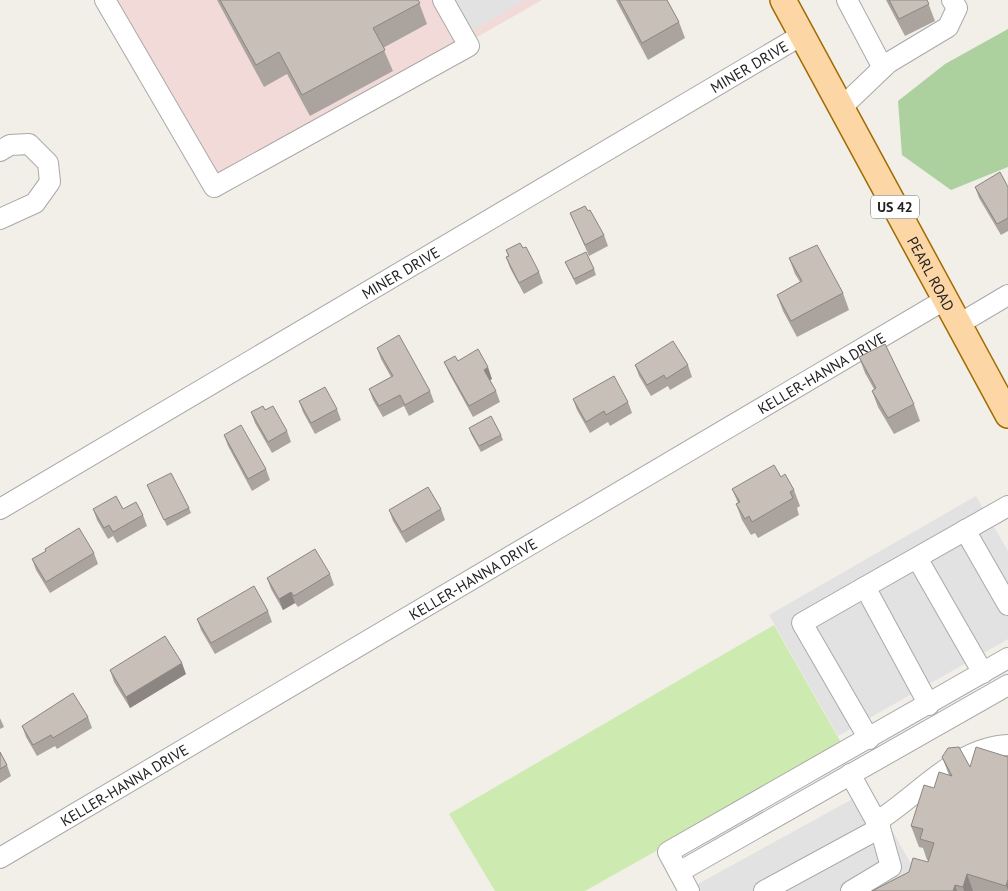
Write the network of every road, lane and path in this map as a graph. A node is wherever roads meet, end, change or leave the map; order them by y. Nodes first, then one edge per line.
1 (105, 0) edge
2 (443, 0) edge
3 (783, 0) edge
4 (847, 0) edge
5 (952, 0) edge
6 (802, 35) junction
7 (883, 68) junction
8 (841, 108) junction
9 (0, 151) edge
10 (0, 218) edge
11 (1008, 295) edge
12 (946, 299) junction
13 (959, 324) junction
14 (1008, 415) edge
15 (1008, 506) edge
16 (0, 509) edge
17 (965, 530) junction
18 (917, 558) junction
19 (865, 588) junction
20 (1008, 605) edge
21 (1008, 658) edge
22 (983, 673) junction
23 (1008, 685) edge
24 (954, 691) junction
25 (929, 706) junction
26 (964, 709) junction
27 (869, 739) junction
28 (1008, 745) edge
29 (850, 774) junction
30 (802, 776) junction
31 (812, 796) junction
32 (878, 825) junction
33 (0, 858) edge
34 (679, 872) junction
35 (689, 891) edge
36 (764, 891) edge
37 (851, 891) edge

1 - 2 street
3 - 6 main road, PEARL ROAD / US 42
4 - 7 street
5 - 7 street
6 - 8 main road, PEARL ROAD / US 42
6 - 16 street, MINER DRIVE
7 - 8 street
8 - 12 main road, PEARL ROAD / US 42
9 - 10 street
11 - 13 street
12 - 13 main road, PEARL ROAD / US 42
12 - 33 street, KELLER-HANNA DRIVE
13 - 14 main road, PEARL ROAD / US 42
15 - 17 street
17 - 18 street
17 - 20 street
18 - 19 street
18 - 22 street
19 - 25 street
19 - 27 street
21 - 22 street
22 - 24 street
23 - 26 street
24 - 25 street
24 - 26 street
25 - 27 street
26 - 29 street
27 - 30 street
28 - 32 street
29 - 31 street
29 - 32 street
30 - 31 street
30 - 34 street
31 - 34 street
32 - 36 street
32 - 37 street
34 - 35 street

